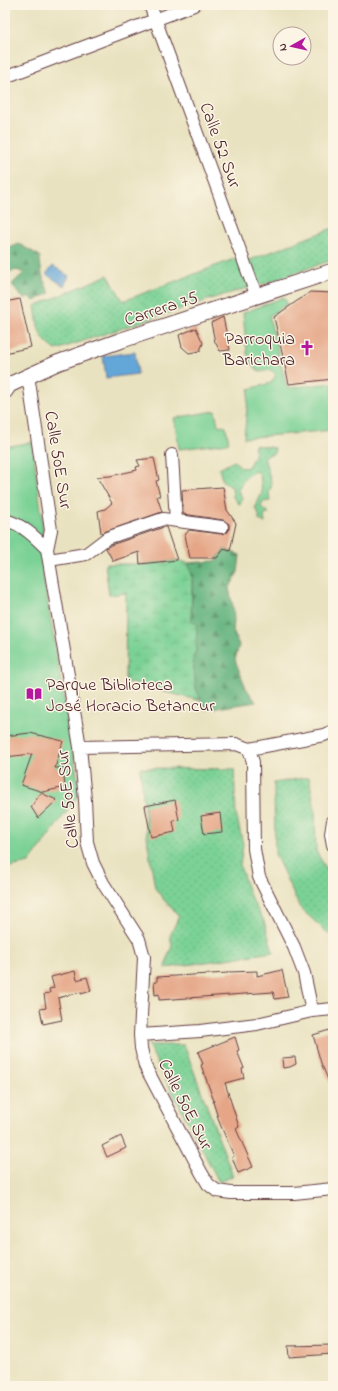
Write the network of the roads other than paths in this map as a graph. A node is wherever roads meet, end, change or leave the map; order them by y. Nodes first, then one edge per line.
1 (150, 5) edge
2 (194, 5) edge
3 (156, 20) junction
4 (5, 78) edge
5 (333, 271) edge
6 (257, 297) junction
7 (28, 375) junction
8 (5, 391) edge
9 (172, 455) dead end
10 (5, 520) edge
11 (176, 521) junction
12 (222, 527) dead end
13 (48, 554) junction
14 (333, 731) edge
15 (80, 748) junction
16 (248, 749) junction
17 (333, 821) edge
18 (333, 845) edge
19 (333, 1008) edge
20 (312, 1011) junction
21 (140, 1035) junction
22 (333, 1189) edge

1 - 3 street, Calle 52 Sur
2 - 3 street
3 - 4 street
3 - 6 street, Calle 52 Sur
5 - 6 street, Carrera 75
6 - 7 street, Carrera 75
7 - 8 street, Carrera 75
7 - 13 street, Calle 50E Sur
9 - 11 street
10 - 13 street
11 - 12 street
11 - 13 street
13 - 15 street, Calle 50E Sur
14 - 16 street
15 - 16 street
15 - 21 street, Calle 50E Sur
16 - 20 street
17 - 18 street
19 - 20 street
20 - 21 street
21 - 22 street, Calle 50E Sur

